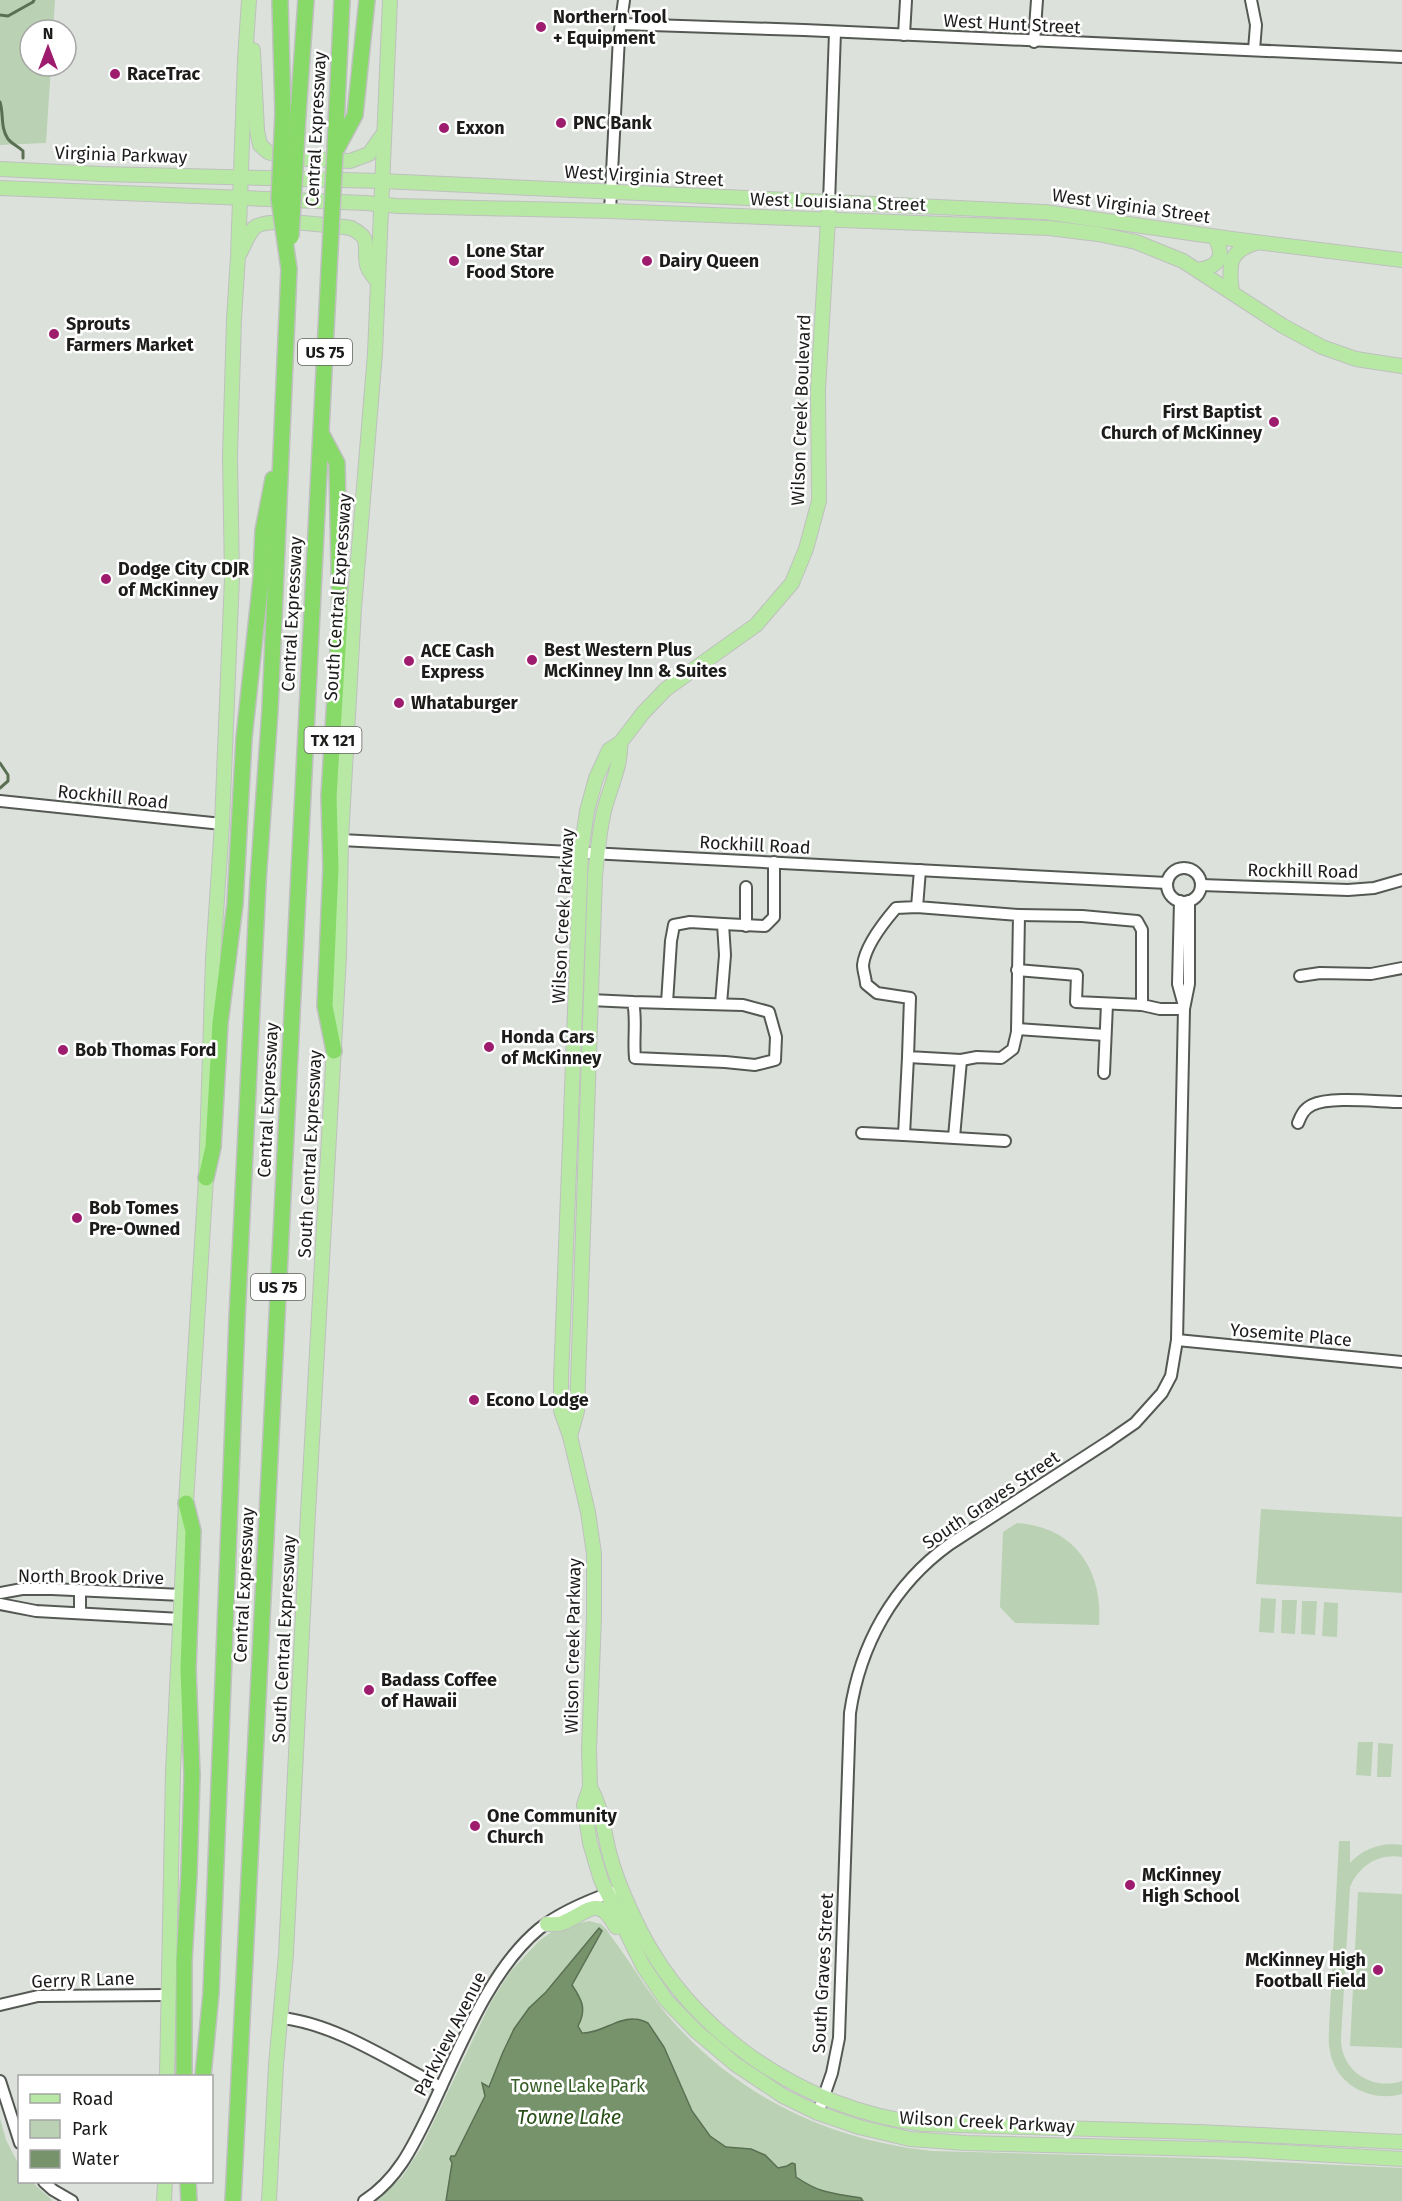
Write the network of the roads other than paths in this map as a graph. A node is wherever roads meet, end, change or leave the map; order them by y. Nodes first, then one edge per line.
1 (250, 0) edge
2 (280, 0) edge
3 (306, 0) edge
4 (342, 0) edge
5 (367, 0) edge
6 (390, 0) edge
7 (624, 0) edge
8 (906, 0) edge
9 (1036, 0) edge
10 (1251, 0) edge
11 (621, 24) junction
12 (835, 32) junction
13 (904, 35) junction
14 (1034, 42) junction
15 (1254, 50) junction
16 (1402, 57) edge
17 (291, 113) junction
18 (384, 133) junction
19 (335, 153) junction
20 (0, 169) edge
21 (242, 177) junction
22 (382, 181) junction
23 (0, 188) edge
24 (610, 192) junction
25 (241, 197) junction
26 (829, 203) junction
27 (380, 204) junction
28 (610, 211) junction
29 (1026, 211) junction
30 (828, 220) junction
31 (1025, 227) junction
32 (1215, 237) junction
33 (1258, 243) junction
34 (238, 256) junction
35 (1402, 260) edge
36 (1198, 270) junction
37 (378, 282) junction
38 (1232, 292) junction
39 (1402, 366) edge
40 (283, 426) junction
41 (321, 433) junction
42 (620, 743) junction
43 (2, 802) edge
44 (222, 824) junction
45 (341, 840) junction
46 (581, 852) junction
47 (597, 853) junction
48 (774, 862) junction
49 (920, 870) junction
50 (1402, 880) edge
51 (1167, 883) junction
52 (1201, 885) junction
53 (746, 887) dead end
54 (1185, 901) junction
55 (917, 907) junction
56 (1019, 915) junction
57 (723, 924) junction
58 (746, 926) junction
59 (1402, 968) edge
60 (1017, 970) junction
61 (1300, 976) dead end
62 (590, 1000) junction
63 (633, 1002) junction
64 (667, 1003) junction
65 (721, 1004) junction
66 (1107, 1004) junction
67 (1142, 1005) junction
68 (1184, 1008) junction
69 (1017, 1029) junction
70 (1105, 1035) junction
71 (334, 1051) junction
72 (908, 1057) junction
73 (961, 1060) junction
74 (1104, 1073) dead end
75 (1402, 1102) edge
76 (1298, 1124) dead end
77 (862, 1133) dead end
78 (904, 1135) junction
79 (954, 1137) junction
80 (1005, 1141) dead end
81 (206, 1178) junction
82 (1177, 1340) junction
83 (1402, 1362) edge
84 (570, 1436) junction
85 (186, 1503) junction
86 (80, 1590) junction
87 (0, 1593) edge
88 (182, 1595) junction
89 (0, 1604) edge
90 (80, 1613) junction
91 (181, 1619) junction
92 (615, 1891) junction
93 (547, 1924) junction
94 (168, 1995) junction
95 (666, 2000) junction
96 (0, 2005) edge
97 (282, 2018) junction
98 (167, 2075) edge
99 (184, 2075) edge
100 (203, 2075) edge
101 (0, 2080) edge
102 (441, 2087) junction
103 (824, 2098) junction
104 (818, 2113) junction
105 (999, 2127) junction
106 (18, 2137) edge
107 (910, 2139) junction
108 (1402, 2142) edge
109 (1402, 2159) edge
110 (46, 2183) edge
111 (165, 2183) edge
112 (188, 2183) edge
113 (195, 2183) edge
114 (72, 2201) edge
115 (164, 2201) edge
116 (189, 2201) edge
117 (194, 2201) edge
118 (233, 2201) edge
119 (269, 2201) edge
120 (364, 2201) edge

1 - 18 main road
1 - 21 main road
2 - 17 highway
3 - 17 highway, Central Expressway / US 75
4 - 19 highway, Central Expressway / US 75
5 - 19 highway
6 - 18 main road, South Central Expressway
7 - 11 street
8 - 13 street
9 - 14 street
10 - 15 street
11 - 12 street, West Hunt Street
11 - 24 street
12 - 13 street, West Hunt Street
12 - 26 street, Wilson Creek Boulevard
13 - 14 street, West Hunt Street
14 - 15 street, West Hunt Street
15 - 16 street, West Hunt Street
17 - 40 highway, Central Expressway / US 75, bridge
18 - 22 main road, South Central Expressway
19 - 41 highway, Central Expressway / US 75, bridge
20 - 21 main road, Virginia Parkway
21 - 22 main road, West Virginia Street
21 - 25 main road
22 - 24 main road, West Virginia Street
22 - 27 main road, South Central Expressway
23 - 25 main road, Virginia Parkway
24 - 26 main road, West Virginia Street
24 - 28 street
25 - 27 main road, West Louisiana Street
25 - 34 main road
26 - 29 main road, West Virginia Street
26 - 30 main road, Wilson Creek Boulevard
27 - 28 main road, West Louisiana Street
27 - 37 main road, South Central Expressway
28 - 30 main road, West Louisiana Street
29 - 31 main road
29 - 32 main road, West Virginia Street
30 - 31 main road, West Louisiana Street
30 - 42 main road, Wilson Creek Boulevard
31 - 36 main road, West Louisiana Street
32 - 33 main road, West Virginia Street
32 - 36 main road
33 - 35 main road, West Virginia Street
33 - 38 main road
34 - 37 main road
34 - 44 main road
36 - 38 main road, West Louisiana Street
37 - 45 main road, South Central Expressway
38 - 39 main road, West Louisiana Street
40 - 81 highway
40 - 100 highway, Central Expressway / US 75
41 - 71 highway, TX 121
41 - 118 highway, Central Expressway / US 75
42 - 46 main road, Wilson Creek Parkway
42 - 47 main road, Wilson Creek Parkway
43 - 44 street, Rockhill Road
44 - 81 main road
45 - 46 street, Rockhill Road
45 - 71 main road, South Central Expressway
46 - 47 street, Rockhill Road
46 - 84 main road, Wilson Creek Parkway
47 - 48 street, Rockhill Road
47 - 62 main road, Wilson Creek Parkway
48 - 49 street, Rockhill Road
48 - 58 street
49 - 51 street, Rockhill Road
49 - 55 street
50 - 52 street, Rockhill Road
51 - 52 street
51 - 54 street
52 - 54 street
53 - 58 street
54 - 68 street, South Graves Street
55 - 56 street
55 - 72 street
56 - 60 street
56 - 67 street
57 - 58 street
57 - 64 street
57 - 65 street
59 - 61 street
60 - 66 street
60 - 69 street
62 - 63 street
62 - 84 main road, Wilson Creek Parkway
63 - 64 street
63 - 65 street
64 - 65 street
66 - 67 street
66 - 70 street
67 - 68 street
68 - 82 street, South Graves Street
69 - 70 street
69 - 73 street
70 - 74 street
71 - 97 main road, South Central Expressway / TX 121
72 - 73 street
72 - 78 street
73 - 79 street
75 - 76 street
77 - 78 street
78 - 79 street
79 - 80 street
81 - 85 main road
82 - 83 street, Yosemite Place
82 - 103 street, South Graves Street
84 - 92 main road, Wilson Creek Parkway
85 - 88 main road
85 - 99 highway
86 - 87 street, North Brook Drive
86 - 88 street, North Brook Drive
86 - 90 street
88 - 91 main road
89 - 90 street, North Brook Drive
90 - 91 street, North Brook Drive
91 - 94 main road
92 - 93 street, Parkview Avenue
92 - 95 main road, Wilson Creek Parkway
92 - 103 main road, Wilson Creek Parkway
93 - 95 main road
93 - 102 street, Parkview Avenue
94 - 96 street, Gerry R Lane
94 - 98 main road
95 - 104 main road, Wilson Creek Parkway
97 - 102 street
97 - 119 main road, South Central Expressway / TX 121
101 - 106 street
102 - 120 street, Parkview Avenue
103 - 104 street, South Graves Street
103 - 105 main road, Wilson Creek Parkway
104 - 107 main road, Wilson Creek Parkway
105 - 107 main road
105 - 108 main road, Wilson Creek Parkway
107 - 109 main road, Wilson Creek Parkway
110 - 114 street
111 - 115 main road
112 - 116 highway
113 - 117 highway

